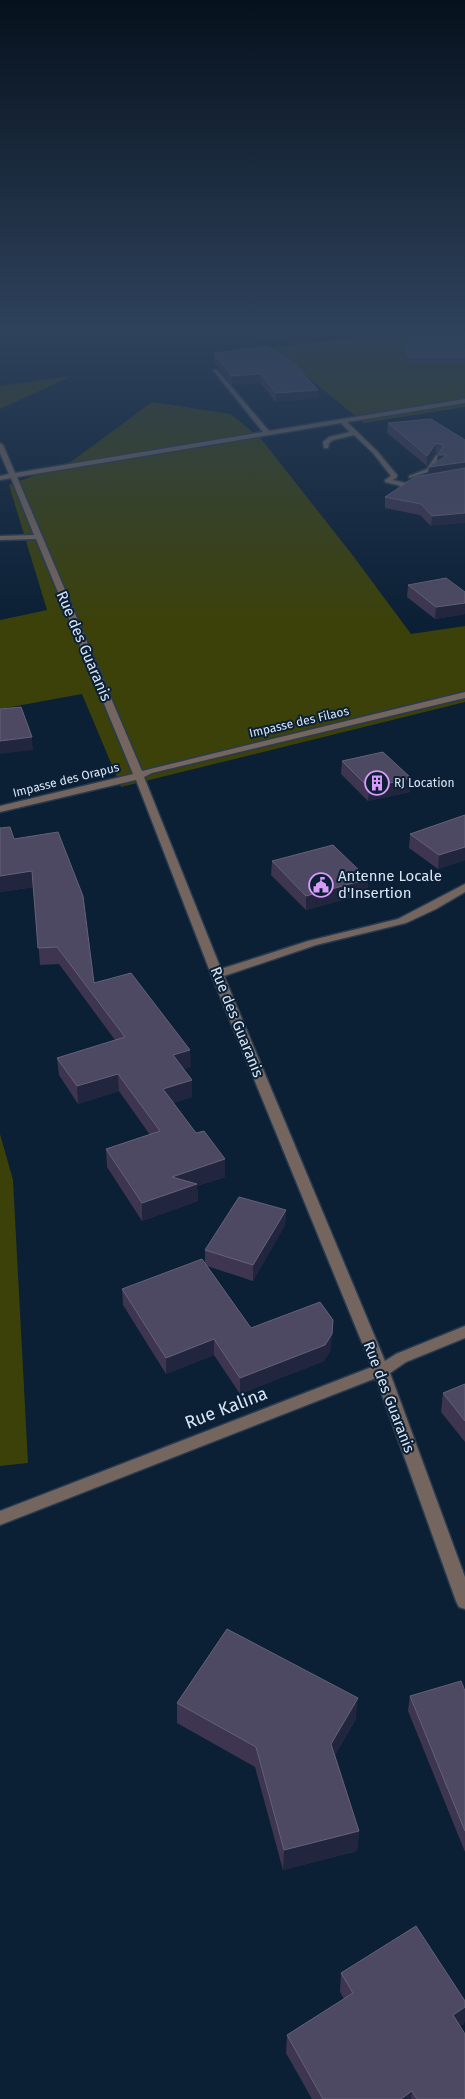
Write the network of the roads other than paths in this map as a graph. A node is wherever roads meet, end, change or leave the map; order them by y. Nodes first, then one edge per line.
1 (260, 425) edge
2 (319, 425) edge
3 (347, 425) edge
4 (356, 433) junction
5 (268, 434) junction
6 (0, 445) edge
7 (326, 447) dead end
8 (438, 456) edge
9 (14, 476) junction
10 (0, 478) edge
11 (414, 479) junction
12 (426, 480) edge
13 (38, 537) junction
14 (0, 538) edge
15 (465, 695) edge
16 (139, 776) junction
17 (0, 809) edge
18 (465, 886) edge
19 (217, 974) junction
20 (465, 1332) edge
21 (381, 1371) junction
22 (0, 1518) edge
23 (465, 1601) edge

1 - 5 street
2 - 5 street
3 - 4 street
4 - 7 street
4 - 11 street
5 - 9 street
6 - 9 street, Rue des Guaranis
8 - 11 street
9 - 10 street
9 - 13 street, Rue des Guaranis
11 - 12 street
13 - 14 street
13 - 16 street, Rue des Guaranis
15 - 16 street, Impasse des Filaos
16 - 17 street, Impasse des Orapus
16 - 19 street, Rue des Guaranis
18 - 19 street
19 - 21 street, Rue des Guaranis
20 - 21 street, Rue Kalina
21 - 22 street, Rue Kalina
21 - 23 street, Rue des Guaranis

